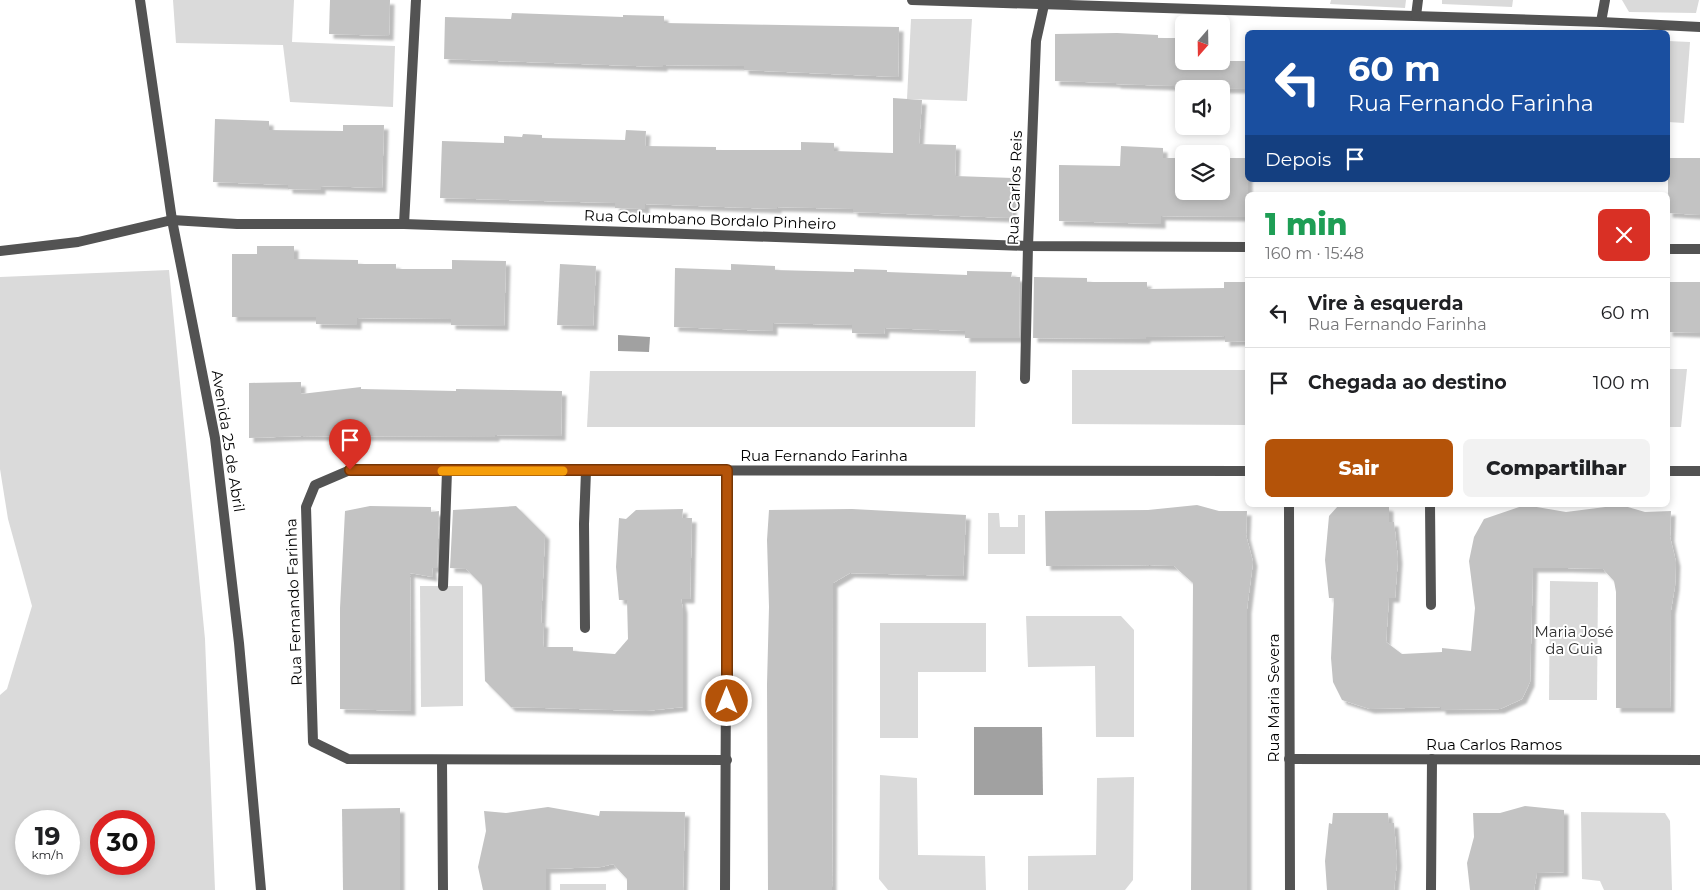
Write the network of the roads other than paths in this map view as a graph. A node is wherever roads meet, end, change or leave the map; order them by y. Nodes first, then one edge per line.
1 (140, 0) edge
2 (416, 0) edge
3 (912, 0) edge
4 (1418, 0) edge
5 (1605, 0) edge
6 (1045, 2) edge
7 (1236, 5) edge
8 (1416, 16) junction
9 (1601, 22) junction
10 (1700, 27) edge
11 (172, 220) junction
12 (404, 224) junction
13 (1028, 246) junction
14 (1245, 247) edge
15 (1670, 249) edge
16 (1700, 249) edge
17 (0, 251) edge
18 (1025, 379) dead end
19 (727, 470) junction
20 (448, 471) junction
21 (586, 471) junction
22 (1245, 471) edge
23 (1670, 471) edge
24 (1700, 471) edge
25 (1289, 507) edge
26 (1430, 507) edge
27 (443, 586) dead end
28 (1431, 605) dead end
29 (585, 628) dead end
30 (1289, 759) junction
31 (442, 760) junction
32 (727, 760) junction
33 (1432, 760) junction
34 (1700, 760) edge
35 (261, 890) edge
36 (443, 890) edge
37 (725, 890) edge
38 (1290, 890) edge
39 (1431, 890) edge

1 - 11 street, Avenida 25 de Abril
2 - 12 street
3 - 6 street
4 - 8 street
5 - 9 street
6 - 7 street
6 - 13 street, Rua Carlos Reis
7 - 8 street
8 - 9 street
9 - 10 street
11 - 12 street, Rua Columbano Bordalo Pinheiro
11 - 17 street, Rua Columbano Bordalo Pinheiro
11 - 35 street, Avenida 25 de Abril
12 - 13 street, Rua Columbano Bordalo Pinheiro
13 - 14 street, Rua Columbano Bordalo Pinheiro
13 - 18 street, Rua Carlos Reis
15 - 16 street
19 - 21 street, Rua Fernando Farinha
19 - 22 street, Rua Fernando Farinha
19 - 32 street
20 - 21 street, Rua Fernando Farinha
20 - 27 street
20 - 31 street, Rua Fernando Farinha
21 - 29 street
23 - 24 street
25 - 30 street, Rua Maria Severa
26 - 28 street
30 - 33 street, Rua Carlos Ramos
30 - 38 street, Rua Maria Severa
31 - 32 street, Rua Fernando Farinha
31 - 36 street
32 - 37 street
33 - 34 street, Rua Carlos Ramos
33 - 39 street

